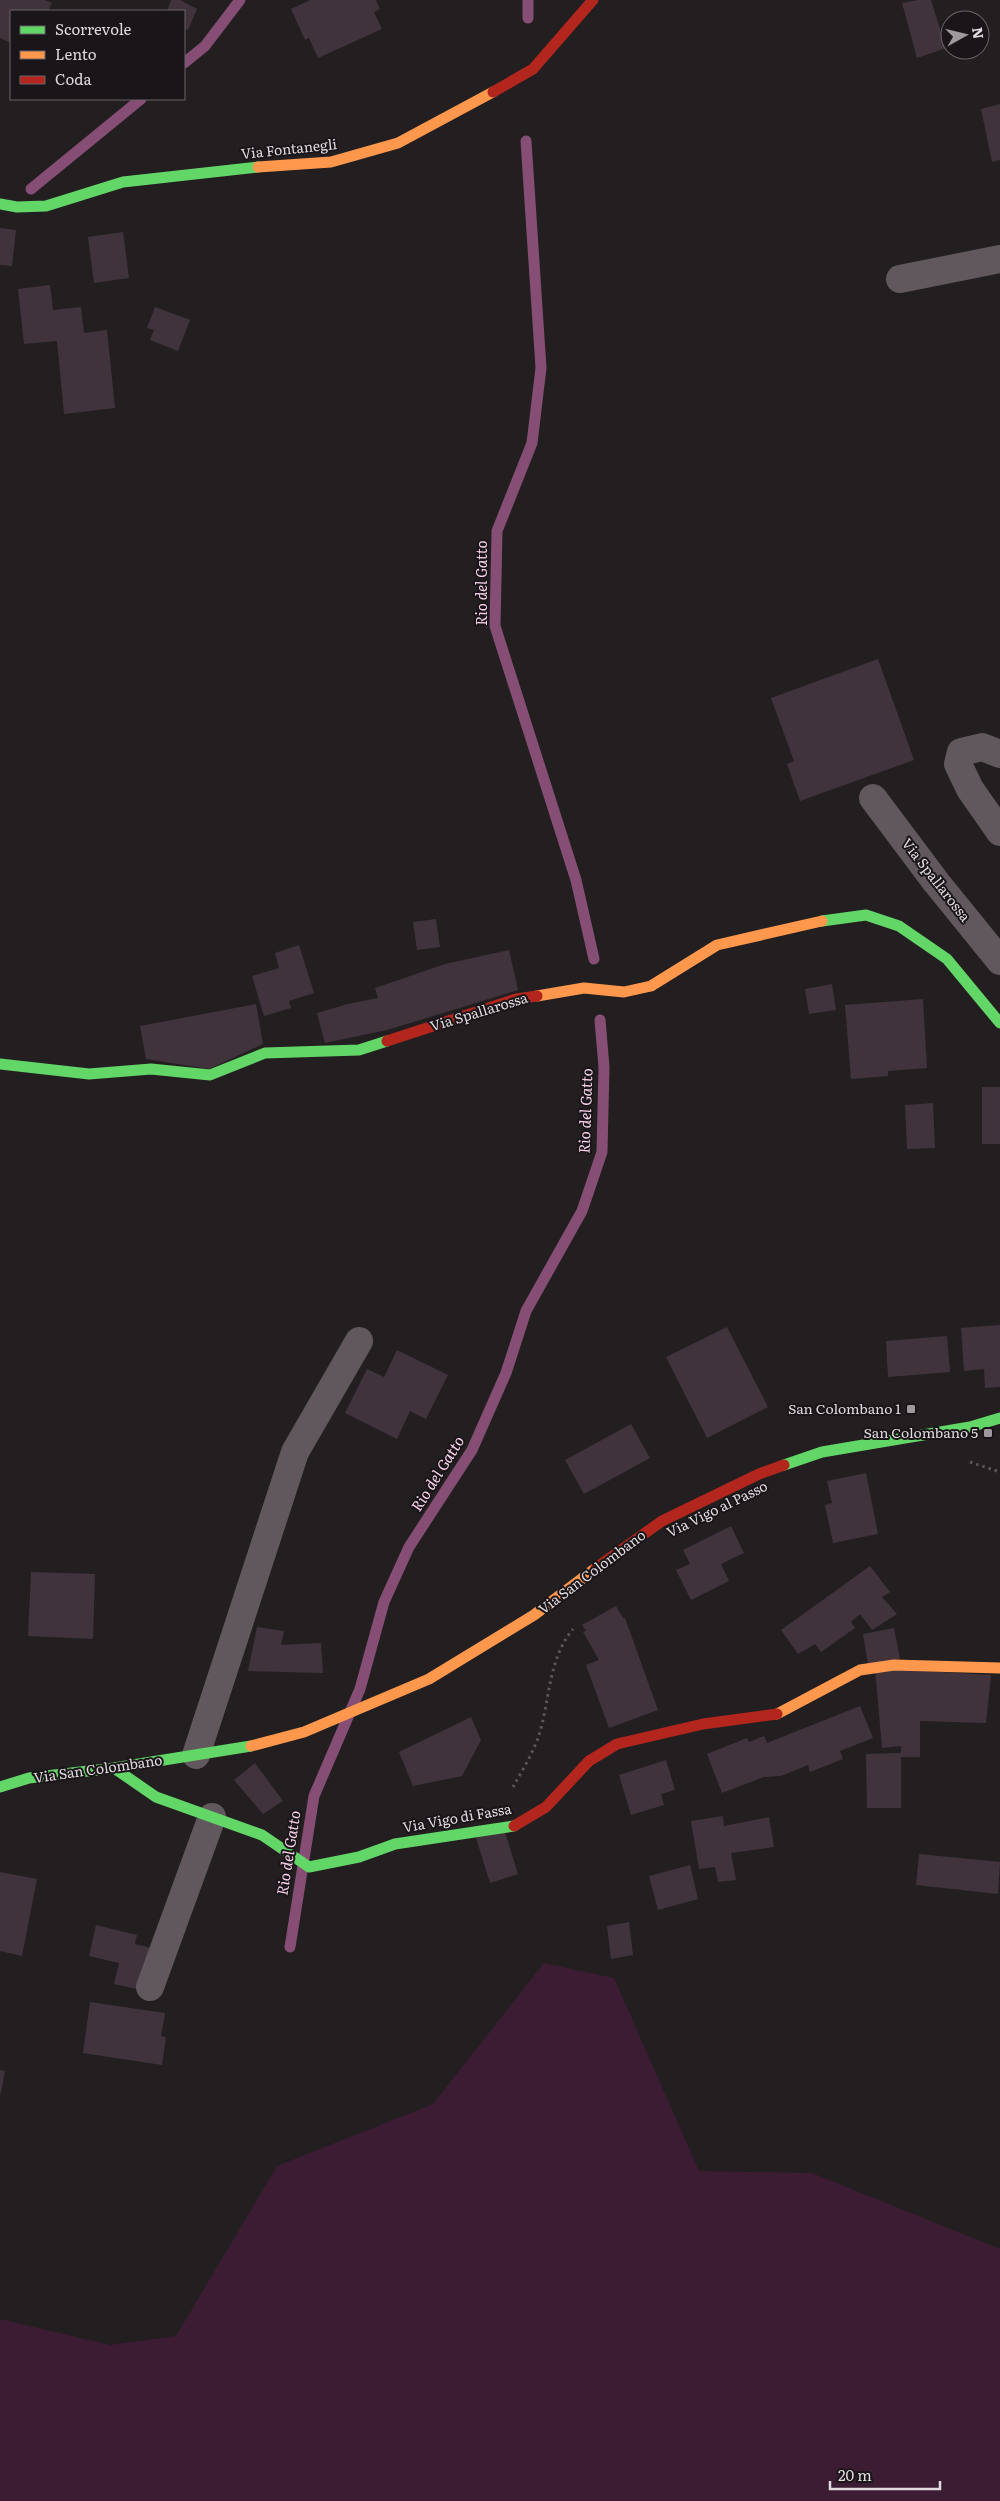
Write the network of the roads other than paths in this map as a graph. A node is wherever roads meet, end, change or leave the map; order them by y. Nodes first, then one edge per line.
1 (594, 0) edge
2 (0, 204) edge
3 (1000, 259) edge
4 (900, 280) dead end
5 (1000, 754) edge
6 (873, 798) dead end
7 (1000, 832) edge
8 (1000, 961) edge
9 (1000, 1023) edge
10 (0, 1064) edge
11 (359, 1341) dead end
12 (1000, 1418) edge
13 (1000, 1668) edge
14 (196, 1755) junction
15 (114, 1768) junction
16 (0, 1787) edge
17 (212, 1817) junction
18 (150, 1987) dead end

1 - 2 street, Via Fontanegli
3 - 4 street
5 - 7 street
6 - 8 street, Via Spallarossa
9 - 10 street, Via Spallarossa
11 - 14 street
12 - 14 street, Via San Colombano
13 - 17 street, Via Vigo di Fassa
14 - 15 street, Via San Colombano
15 - 16 street, Via San Colombano
15 - 17 street, Via Vigo di Fassa
17 - 18 street

